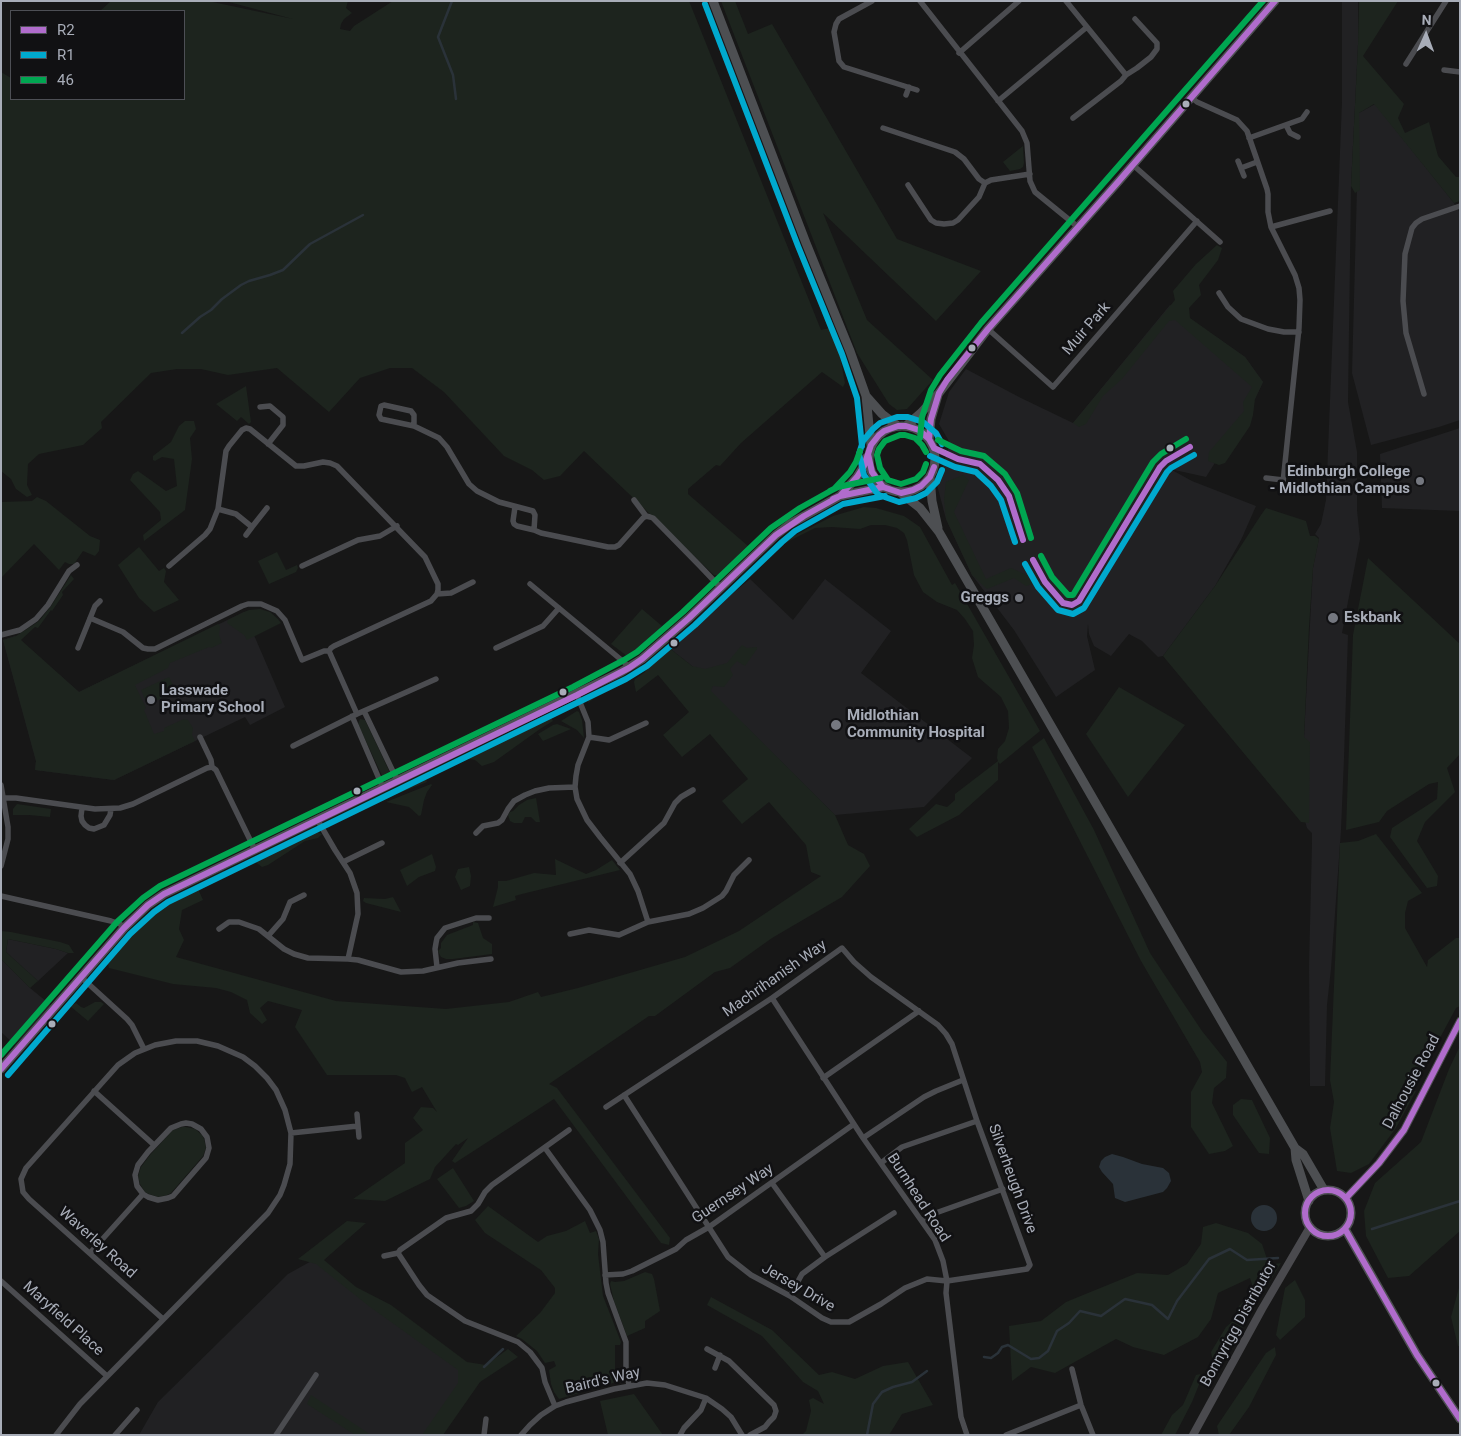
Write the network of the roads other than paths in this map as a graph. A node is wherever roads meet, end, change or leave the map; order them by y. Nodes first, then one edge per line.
1 (713, 1) edge
2 (872, 1) edge
3 (920, 1) edge
4 (1019, 1) edge
5 (1066, 1) edge
6 (1275, 1) edge
7 (1446, 1) edge
8 (1134, 19) dead end
9 (1087, 27) junction
10 (960, 52) junction
11 (1407, 64) dead end
12 (1444, 70) dead end
13 (1460, 72) edge
14 (1126, 75) junction
15 (909, 87) junction
16 (917, 90) dead end
17 (906, 95) dead end
18 (1191, 97) junction
19 (998, 101) junction
20 (1080, 112) junction
21 (1307, 112) dead end
22 (1073, 118) dead end
23 (1084, 118) dead end
24 (1286, 125) junction
25 (883, 128) dead end
26 (1298, 137) dead end
27 (1249, 138) junction
28 (1238, 161) dead end
29 (1257, 162) junction
30 (1133, 165) junction
31 (1241, 168) junction
32 (1030, 174) junction
33 (1244, 176) dead end
34 (985, 183) junction
35 (908, 185) dead end
36 (1460, 206) edge
37 (1330, 211) dead end
38 (1197, 222) junction
39 (1078, 227) junction
40 (1271, 227) junction
41 (1220, 242) dead end
42 (1219, 293) dead end
43 (988, 329) junction
44 (1299, 332) junction
45 (939, 393) junction
46 (1424, 394) dead end
47 (866, 396) junction
48 (260, 407) dead end
49 (414, 426) junction
50 (902, 426) junction
51 (929, 439) junction
52 (268, 444) junction
53 (870, 449) junction
54 (930, 477) junction
55 (1266, 478) dead end
56 (1283, 480) junction
57 (884, 487) junction
58 (1282, 492) dead end
59 (901, 493) junction
60 (840, 496) junction
61 (634, 500) dead end
62 (515, 507) junction
63 (267, 508) dead end
64 (218, 510) junction
65 (646, 516) junction
66 (396, 526) junction
67 (252, 527) junction
68 (534, 530) junction
69 (938, 532) junction
70 (246, 535) dead end
71 (77, 565) dead end
72 (169, 566) dead end
73 (302, 566) dead end
74 (473, 582) dead end
75 (530, 584) dead end
76 (720, 588) junction
77 (437, 594) junction
78 (100, 601) dead end
79 (559, 608) junction
80 (90, 618) junction
81 (1, 635) edge
82 (78, 648) dead end
83 (496, 648) dead end
84 (329, 651) junction
85 (629, 668) junction
86 (436, 679) dead end
87 (577, 695) junction
88 (364, 711) junction
89 (354, 715) junction
90 (646, 723) dead end
91 (200, 737) dead end
92 (589, 737) junction
93 (293, 746) dead end
94 (212, 767) junction
95 (398, 782) junction
96 (1, 785) edge
97 (575, 787) junction
98 (383, 788) junction
99 (693, 790) dead end
100 (3, 795) edge
101 (82, 808) junction
102 (111, 809) junction
103 (318, 820) junction
104 (476, 833) dead end
105 (382, 843) dead end
106 (255, 850) junction
107 (749, 860) dead end
108 (343, 862) junction
109 (620, 863) junction
110 (1, 866) edge
111 (304, 895) dead end
112 (1, 896) edge
113 (488, 918) dead end
114 (648, 922) junction
115 (124, 928) junction
116 (219, 929) dead end
117 (570, 934) dead end
118 (268, 936) junction
119 (348, 959) junction
120 (492, 959) dead end
121 (437, 967) junction
122 (82, 978) junction
123 (772, 998) junction
124 (919, 1011) junction
125 (1460, 1021) edge
126 (144, 1049) junction
127 (1, 1069) edge
128 (824, 1078) junction
129 (963, 1080) junction
130 (94, 1091) junction
131 (624, 1095) junction
132 (606, 1106) dead end
133 (357, 1114) dead end
134 (977, 1121) junction
135 (854, 1124) junction
136 (358, 1126) junction
137 (569, 1130) dead end
138 (291, 1133) junction
139 (359, 1137) dead end
140 (863, 1138) junction
141 (154, 1145) junction
142 (545, 1148) junction
143 (1295, 1148) junction
144 (881, 1163) junction
145 (772, 1183) junction
146 (1003, 1189) junction
147 (1324, 1190) junction
148 (143, 1194) junction
149 (1346, 1198) junction
150 (1308, 1200) junction
151 (894, 1213) dead end
152 (922, 1221) junction
153 (708, 1227) junction
154 (1310, 1227) junction
155 (1345, 1229) junction
156 (90, 1253) junction
157 (398, 1253) junction
158 (384, 1256) dead end
159 (825, 1257) junction
160 (605, 1275) junction
161 (1, 1281) edge
162 (947, 1281) junction
163 (790, 1296) junction
164 (163, 1319) junction
165 (707, 1349) dead end
166 (720, 1356) junction
167 (715, 1368) dead end
168 (1072, 1368) dead end
169 (316, 1375) dead end
170 (107, 1376) junction
171 (629, 1385) junction
172 (706, 1398) junction
173 (1081, 1405) junction
174 (555, 1406) junction
175 (137, 1410) dead end
176 (486, 1418) dead end
177 (1460, 1419) edge
178 (119, 1434) edge
179 (524, 1434) edge
180 (56, 1435) edge
181 (276, 1435) edge
182 (484, 1435) edge
183 (680, 1435) edge
184 (742, 1435) edge
185 (750, 1435) edge
186 (967, 1435) edge
187 (1006, 1435) edge
188 (1093, 1435) edge
189 (1193, 1435) edge

1 - 47 main road
2 - 15 street
3 - 10 street
4 - 10 street
5 - 9 street
6 - 18 main road
7 - 11 street
8 - 14 street
9 - 14 street
9 - 19 street
10 - 19 street
12 - 13 street
14 - 20 street
15 - 16 street
15 - 17 street
18 - 27 street
18 - 30 main road
19 - 32 street
20 - 22 street
20 - 23 street
21 - 24 street
24 - 26 street
24 - 27 street
25 - 34 street
27 - 29 street
28 - 31 street
29 - 31 street
29 - 40 street
30 - 38 street
30 - 39 main road
31 - 33 street
32 - 34 street
32 - 39 street
34 - 35 street
36 - 46 street
37 - 40 street
38 - 41 street
38 - 43 street, Muir Park
39 - 43 main road
40 - 44 street
42 - 44 street
43 - 45 main road
44 - 56 street
45 - 50 main road
45 - 51 main road
47 - 50 main road
47 - 53 main road
48 - 52 street
49 - 49 street
49 - 62 street
50 - 51 main road
50 - 53 main road
51 - 54 main road
52 - 64 street
52 - 66 street
53 - 57 main road
53 - 60 main road
54 - 59 main road
54 - 69 main road
55 - 56 street
56 - 58 street
57 - 59 main road
57 - 60 main road
59 - 69 main road
60 - 76 main road
61 - 65 street
62 - 68 street
62 - 68 street
63 - 67 street
64 - 67 street
64 - 72 street
65 - 68 street
65 - 76 street
66 - 73 street
66 - 77 street
67 - 70 street
69 - 143 main road
71 - 81 street
74 - 77 street
75 - 79 street
76 - 85 main road
77 - 84 street
78 - 80 street
79 - 83 street
79 - 85 street
80 - 82 street
80 - 84 street
84 - 89 street
85 - 87 main road
86 - 88 street
87 - 92 street
87 - 95 main road
88 - 89 street
88 - 95 street
89 - 93 street
89 - 98 street
90 - 92 street
91 - 94 street
92 - 97 street
94 - 102 street
94 - 106 street
95 - 98 main road
96 - 100 street
97 - 104 street
97 - 109 street
98 - 103 main road
99 - 109 street
100 - 101 street
100 - 110 street
101 - 102 street
101 - 102 street
103 - 106 main road
103 - 108 street
105 - 108 street
106 - 115 main road
107 - 114 street
108 - 119 street
109 - 114 street
111 - 118 street
112 - 115 street
113 - 121 street
114 - 117 street
115 - 122 main road
116 - 118 street
118 - 119 street
119 - 121 street
120 - 121 street
122 - 126 street
122 - 127 main road
123 - 124 street, Machrihanish Way
123 - 128 street, Burnhead Road
123 - 131 street, Machrihanish Way
124 - 128 street
124 - 129 street, Machrihanish Way
125 - 149 main road, Dalhousie Road
126 - 130 street
126 - 138 street
128 - 135 street, Burnhead Road
129 - 134 street, Machrihanish Way
129 - 140 street
130 - 141 street
130 - 156 street, Waverley Road
131 - 132 street, Machrihanish Way
131 - 153 street, Jersey Drive
133 - 136 street
134 - 144 street, Silverheugh Drive
134 - 146 street, Silverheugh Drive
135 - 140 street, Burnhead Road
135 - 145 street, Guernsey Way
136 - 138 street
136 - 139 street
137 - 142 street
138 - 164 street
140 - 144 street, Burnhead Road
141 - 148 street
141 - 148 street
142 - 157 street
142 - 160 street
143 - 147 main road
143 - 150 main road
144 - 152 street, Burnhead Road
145 - 153 street, Guernsey Way
145 - 159 street
146 - 152 street
146 - 162 street, Silverheugh Drive
147 - 149 main road
147 - 150 main road
148 - 156 street
149 - 155 main road
150 - 154 main road
151 - 159 street
152 - 162 street, Burnhead Road
153 - 160 street, Guernsey Way
153 - 163 street, Jersey Drive
154 - 155 main road
154 - 189 main road, Bonnyrigg Distributor
155 - 177 main road
156 - 164 street, Waverley Road
157 - 158 street
157 - 174 street
159 - 163 street
160 - 171 street
161 - 170 street, Maryfield Place
162 - 163 street, Jersey Drive
162 - 186 street, Burnhead Road
164 - 170 street
165 - 166 street
166 - 167 street
166 - 185 street
168 - 173 street
169 - 181 street
170 - 180 street
171 - 172 street, Baird's Way
171 - 174 street, Baird's Way
172 - 183 street
172 - 184 street, Baird's Way
173 - 187 street
173 - 188 street
174 - 179 street, Baird's Way
175 - 178 street
176 - 182 street

